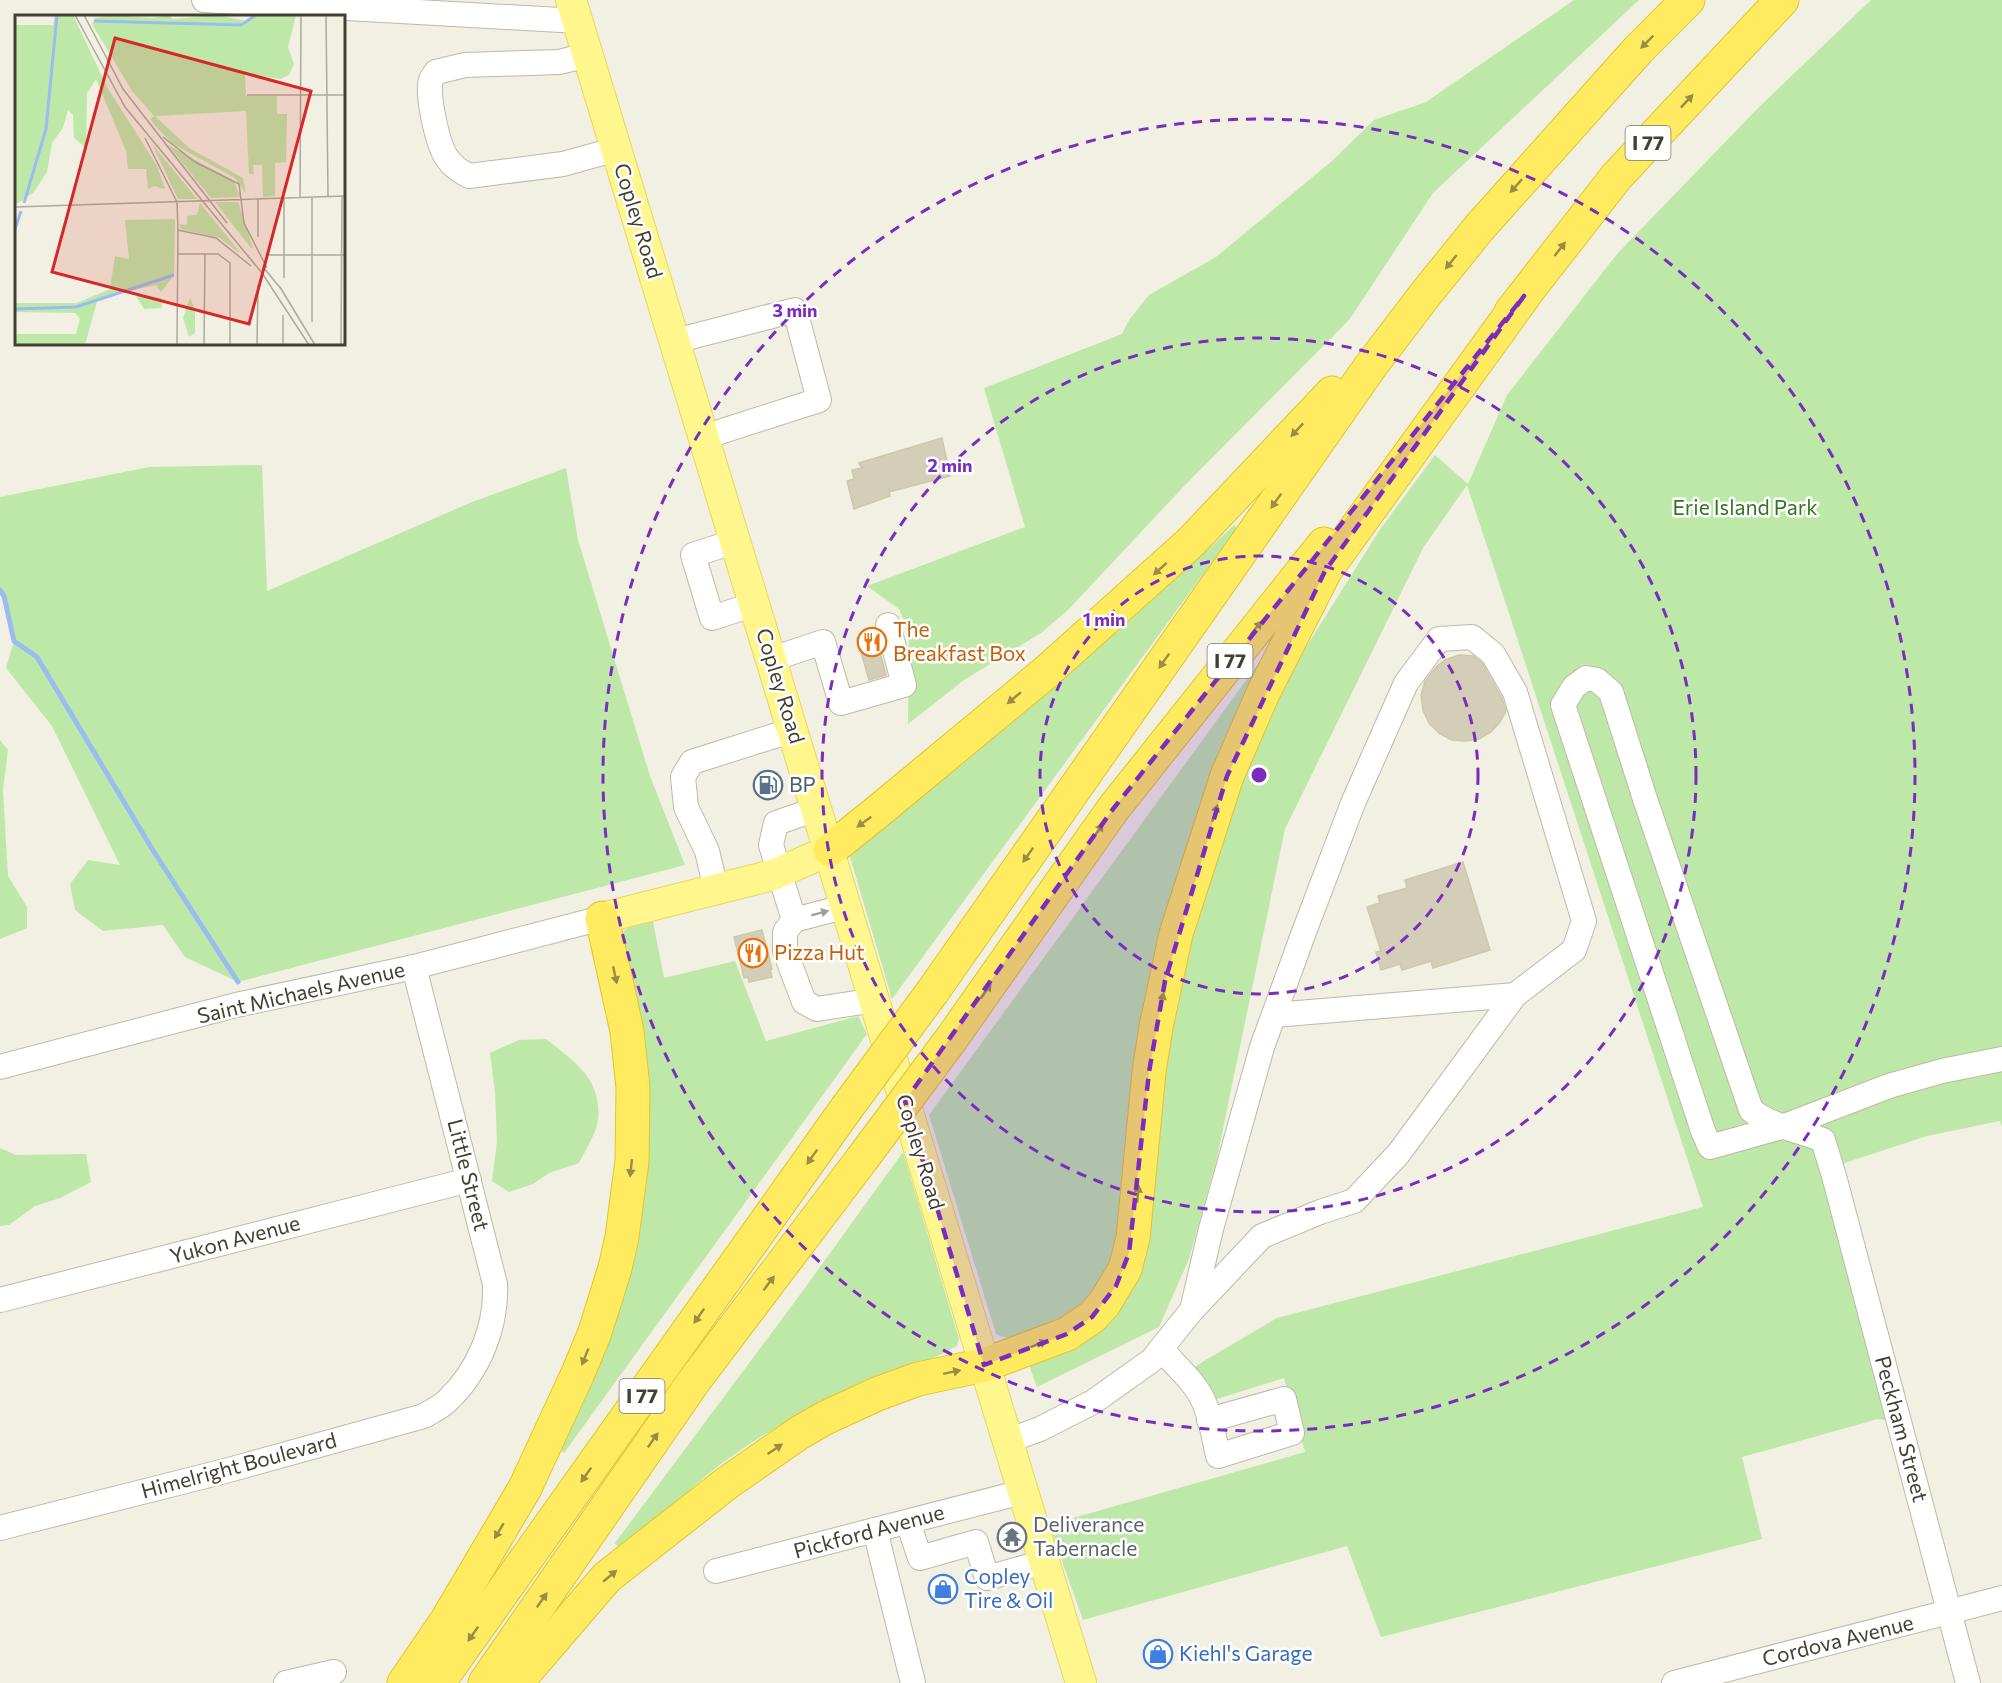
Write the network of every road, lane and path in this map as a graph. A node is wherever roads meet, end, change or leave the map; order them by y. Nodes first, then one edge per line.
1 (204, 0) edge
2 (1688, 0) edge
3 (1782, 0) edge
4 (575, 11) edge
5 (588, 55) junction
6 (616, 149) junction
7 (1424, 296) junction
8 (1524, 296) junction
9 (675, 341) junction
10 (704, 437) junction
11 (736, 541) junction
12 (755, 604) junction
13 (888, 624) dead end
14 (772, 658) junction
15 (793, 730) junction
16 (817, 809) junction
17 (830, 850) junction
18 (778, 872) junction
19 (716, 889) junction
20 (847, 906) junction
21 (602, 918) junction
22 (794, 920) junction
23 (414, 967) junction
24 (1515, 995) junction
25 (875, 1000) junction
26 (1274, 1015) junction
27 (2002, 1059) edge
28 (0, 1067) edge
29 (1785, 1126) junction
30 (469, 1180) junction
31 (0, 1300) edge
32 (1192, 1310) junction
33 (1161, 1349) junction
34 (984, 1365) junction
35 (465, 1380) joint
36 (1209, 1420) dead end
37 (1007, 1441) junction
38 (1022, 1491) junction
39 (908, 1522) junction
40 (0, 1528) edge
41 (875, 1530) junction
42 (1044, 1562) junction
43 (716, 1571) dead end
44 (2002, 1598) edge
45 (1949, 1612) junction
46 (334, 1672) dead end
47 (286, 1683) edge
48 (404, 1683) edge
49 (438, 1683) edge
50 (485, 1683) edge
51 (516, 1683) edge
52 (913, 1683) edge
53 (1081, 1683) edge
54 (1674, 1683) edge
55 (1968, 1683) edge

1 - 4 street
2 -> 7 highway, I 77
8 -> 3 highway, I 77
4 - 5 main road, Copley Road
5 - 6 main road, Copley Road
5 - 6 street
6 - 9 main road, Copley Road
7 -> 17 highway
7 -> 49 highway, I 77, bridge
34 -> 8 highway
50 -> 8 highway, I 77, bridge
9 - 10 main road, Copley Road
9 - 10 street
10 - 11 main road, Copley Road
11 - 12 main road, Copley Road
11 - 12 street
12 - 14 main road, Copley Road
13 - 14 street
14 - 15 main road, Copley Road
15 - 16 main road, Copley Road
15 - 19 street
16 - 17 main road, Copley Road
16 - 18 street
17 - 18 main road
17 - 20 main road, Copley Road
18 - 19 main road
18 - 22 street
19 - 21 main road
22 -> 20 street
20 - 25 main road, Copley Road
21 - 23 street, Saint Michaels Avenue
21 -> 48 highway
22 - 25 street
23 - 28 street, Saint Michaels Avenue
23 - 30 street, Little Street
24 - 26 street
24 - 26 street
24 - 32 street
25 - 34 main road, Copley Road
26 - 32 street
27 - 29 street
29 - 29 street
29 - 45 street, Peckham Street
30 - 31 street, Yukon Avenue
30 - 35 street, Little Street
32 - 33 street
33 - 36 street
33 - 37 street
34 - 37 main road, Copley Road
51 -> 34 highway
35 - 40 street, Himelright Boulevard
37 - 38 main road, Copley Road
38 - 39 street, Pickford Avenue
38 - 42 main road, Copley Road
39 - 41 street, Pickford Avenue
39 - 42 street
41 - 43 street, Pickford Avenue
41 - 52 street
42 - 53 main road, Copley Road
44 - 45 street, Cordova Avenue
45 - 54 street, Cordova Avenue
45 - 55 street, Peckham Street
46 - 47 street

